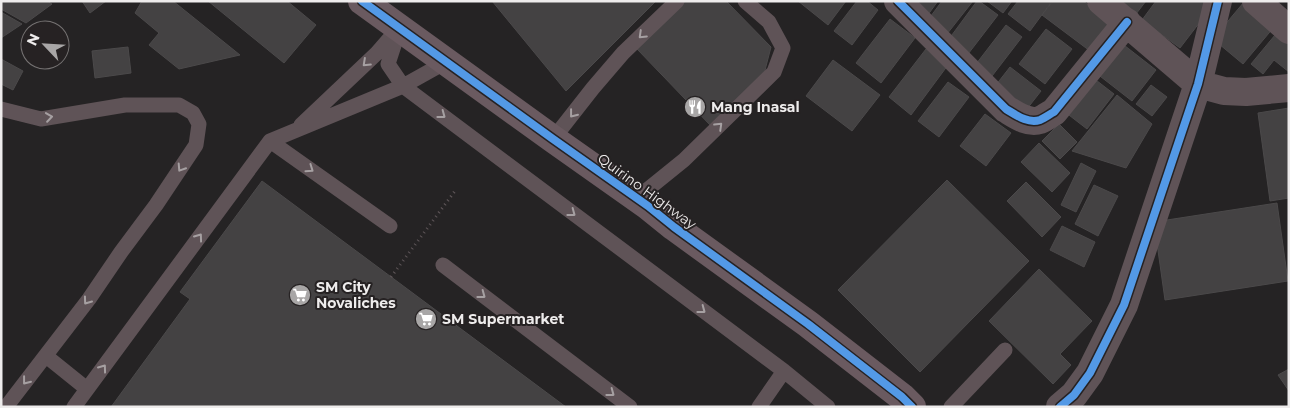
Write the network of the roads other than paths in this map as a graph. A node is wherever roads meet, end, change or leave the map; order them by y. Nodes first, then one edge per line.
1 (362, 1) edge
2 (677, 1) edge
3 (745, 1) edge
4 (898, 1) edge
5 (1101, 1) edge
6 (1218, 1) edge
7 (1256, 1) edge
8 (1126, 22) junction
9 (400, 27) junction
10 (1289, 30) edge
11 (446, 62) junction
12 (1198, 84) junction
13 (403, 86) junction
14 (1289, 88) edge
15 (1, 109) edge
16 (294, 132) junction
17 (553, 139) junction
18 (270, 141) junction
19 (637, 198) junction
20 (390, 226) dead end
21 (443, 266) dead end
22 (1005, 350) dead end
23 (46, 356) junction
24 (784, 371) junction
25 (87, 389) junction
26 (6, 407) edge
27 (74, 407) edge
28 (630, 407) edge
29 (760, 407) edge
30 (828, 407) edge
31 (912, 407) edge
32 (951, 407) edge
33 (1060, 407) edge

1 - 9 main road, Quirino Highway
2 -> 17 lane
19 -> 3 lane
4 - 8 street
5 - 8 street
6 - 12 street
7 - 10 street
8 - 12 street
9 - 11 main road, Quirino Highway
9 - 13 lane
9 -> 16 lane
11 - 13 lane
11 - 17 main road, Quirino Highway
12 - 14 street
12 - 33 street
13 - 16 lane
13 -> 24 lane
15 -> 23 lane
16 - 18 lane
17 - 19 main road, Quirino Highway
18 -> 20 lane
25 -> 18 lane
19 - 31 main road, Quirino Highway
21 -> 28 lane
22 - 32 lane
23 - 25 lane
23 -> 26 lane
24 - 29 lane
24 - 30 lane
25 - 27 lane

